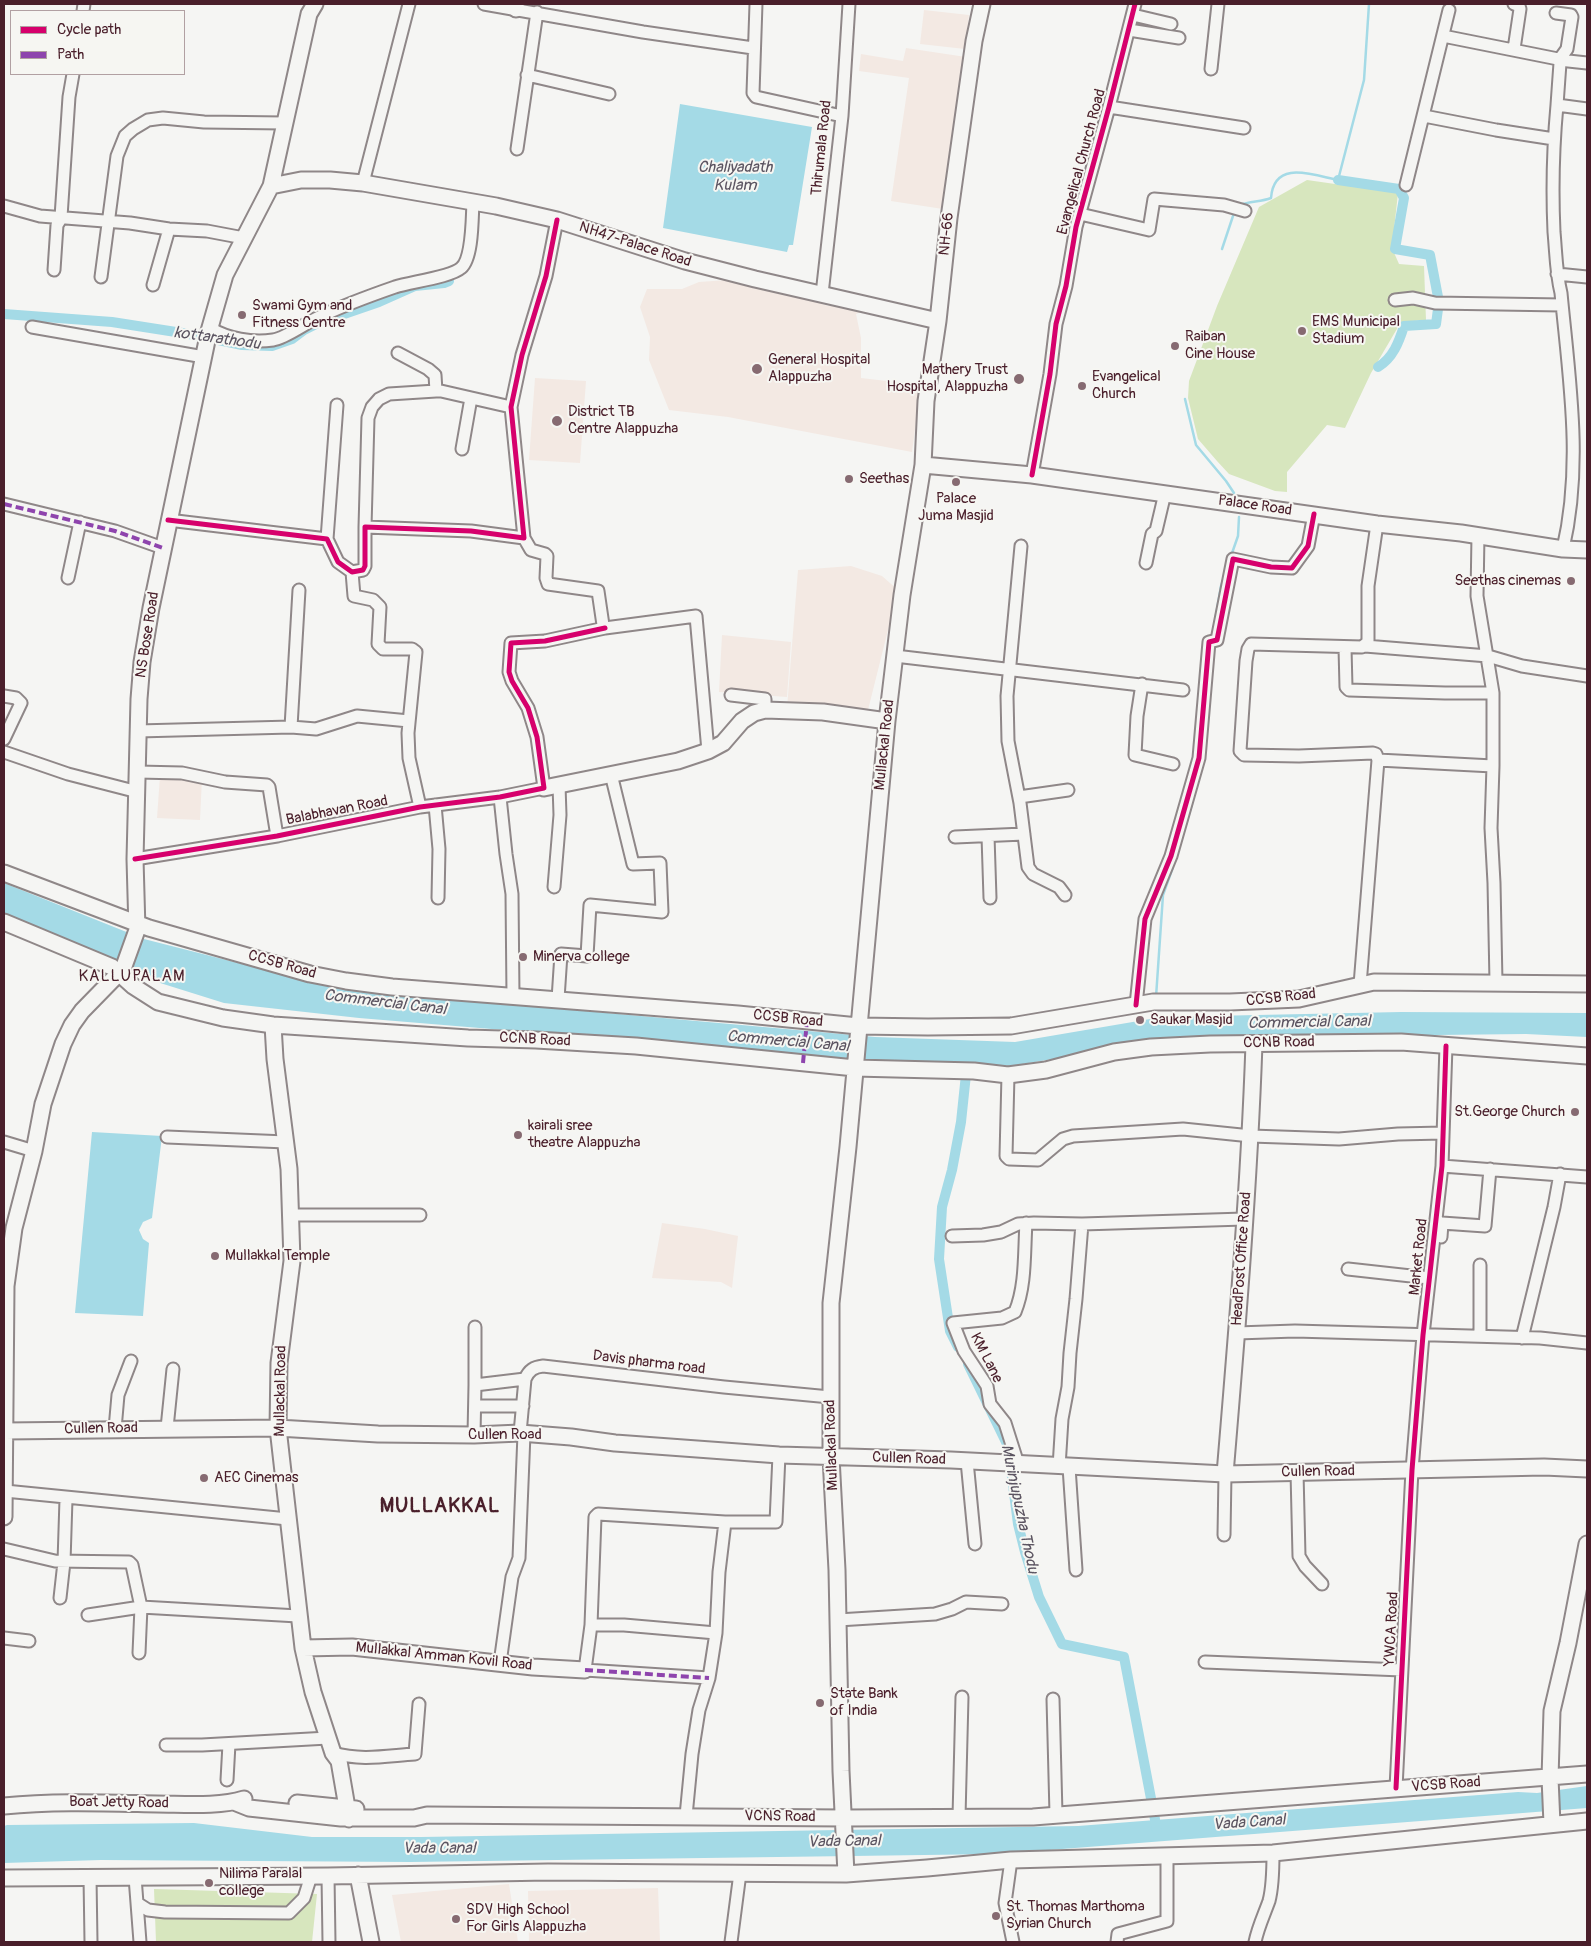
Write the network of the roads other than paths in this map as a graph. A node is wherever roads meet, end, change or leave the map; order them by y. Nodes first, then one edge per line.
1 (409, 4) edge
2 (484, 4) edge
3 (756, 4) edge
4 (849, 4) edge
5 (982, 4) edge
6 (1218, 4) edge
7 (1514, 4) edge
8 (516, 6) edge
9 (309, 7) edge
10 (1134, 9) edge
11 (1449, 10) dead end
12 (537, 12) junction
13 (1556, 13) dead end
14 (1171, 24) dead end
15 (1129, 30) junction
16 (1444, 36) junction
17 (1179, 38) dead end
18 (753, 48) junction
19 (1514, 49) junction
20 (1559, 60) junction
21 (1587, 63) edge
22 (1211, 68) dead end
23 (527, 74) junction
24 (73, 75) edge
25 (609, 94) dead end
26 (1557, 105) junction
27 (1109, 108) junction
28 (1587, 110) edge
29 (842, 116) junction
30 (1424, 116) junction
31 (284, 124) junction
32 (1244, 128) dead end
33 (1554, 139) junction
34 (517, 149) dead end
35 (363, 183) junction
36 (1406, 185) dead end
37 (270, 186) junction
38 (473, 202) junction
39 (4, 206) edge
40 (1245, 211) dead end
41 (1080, 214) junction
42 (61, 217) junction
43 (557, 220) junction
44 (109, 222) junction
45 (169, 229) junction
46 (244, 238) junction
47 (54, 270) dead end
48 (1556, 274) junction
49 (101, 277) dead end
50 (1587, 277) edge
51 (153, 285) dead end
52 (822, 294) junction
53 (1395, 300) dead end
54 (1562, 305) junction
55 (938, 321) junction
56 (32, 326) dead end
57 (210, 330) junction
58 (205, 351) junction
59 (398, 354) dead end
60 (436, 391) junction
61 (471, 398) junction
62 (337, 405) dead end
63 (511, 408) junction
64 (462, 450) dead end
65 (923, 465) junction
66 (1032, 475) junction
67 (1165, 492) junction
68 (4, 504) edge
69 (1314, 514) junction
70 (168, 520) junction
71 (80, 522) junction
72 (1377, 524) junction
73 (365, 527) junction
74 (1478, 535) junction
75 (524, 538) junction
76 (327, 539) junction
77 (1021, 546) dead end
78 (163, 548) junction
79 (1563, 549) junction
80 (1587, 550) edge
81 (1146, 563) dead end
82 (352, 572) junction
83 (68, 578) dead end
84 (299, 590) dead end
85 (605, 628) junction
86 (1365, 646) junction
87 (1345, 648) junction
88 (895, 656) junction
89 (1488, 656) junction
90 (1009, 670) junction
91 (1587, 676) edge
92 (1142, 684) junction
93 (1183, 690) dead end
94 (1493, 693) junction
95 (732, 695) dead end
96 (4, 696) edge
97 (765, 710) junction
98 (409, 721) junction
99 (887, 721) junction
100 (291, 727) junction
101 (138, 731) junction
102 (4, 739) edge
103 (708, 751) junction
104 (4, 752) edge
105 (1378, 760) junction
106 (1173, 764) dead end
107 (1493, 766) junction
108 (138, 772) junction
109 (611, 774) junction
110 (552, 787) junction
111 (1068, 790) dead end
112 (138, 792) junction
113 (500, 797) junction
114 (1019, 797) junction
115 (435, 805) junction
116 (420, 807) junction
117 (1024, 834) junction
118 (277, 836) junction
119 (988, 836) junction
120 (954, 837) dead end
121 (135, 859) junction
122 (4, 873) edge
123 (554, 887) dead end
124 (1065, 895) dead end
125 (438, 898) dead end
126 (990, 898) dead end
127 (4, 922) edge
128 (137, 927) junction
129 (121, 971) junction
130 (1496, 982) junction
131 (1587, 984) edge
132 (1360, 985) junction
133 (513, 996) junction
134 (558, 999) junction
135 (1136, 1005) junction
136 (273, 1026) junction
137 (858, 1028) junction
138 (1254, 1044) junction
139 (1446, 1046) junction
140 (1587, 1056) edge
141 (855, 1067) junction
142 (1008, 1075) junction
143 (1443, 1133) junction
144 (1251, 1136) junction
145 (167, 1137) dead end
146 (4, 1142) edge
147 (286, 1142) junction
148 (34, 1150) junction
149 (1442, 1166) junction
150 (1490, 1169) junction
151 (1560, 1174) junction
152 (1587, 1177) edge
153 (291, 1215) junction
154 (420, 1215) dead end
155 (1244, 1219) junction
156 (1026, 1224) junction
157 (1082, 1224) junction
158 (952, 1236) dead end
159 (1441, 1243) dead end
160 (7, 1254) edge
161 (1480, 1265) dead end
162 (1348, 1269) dead end
163 (1429, 1278) junction
164 (474, 1327) dead end
165 (1237, 1333) junction
166 (1423, 1335) junction
167 (1480, 1336) junction
168 (1522, 1338) junction
169 (1587, 1343) edge
170 (131, 1361) dead end
171 (5, 1366) edge
172 (173, 1369) dead end
173 (525, 1379) junction
174 (475, 1385) junction
175 (830, 1397) junction
176 (475, 1406) junction
177 (523, 1406) junction
178 (167, 1428) junction
179 (278, 1428) junction
180 (115, 1429) junction
181 (4, 1430) edge
182 (522, 1434) junction
183 (474, 1435) junction
184 (779, 1455) junction
185 (831, 1457) junction
186 (967, 1461) junction
187 (1011, 1463) junction
188 (1064, 1467) junction
189 (1587, 1469) edge
190 (1412, 1470) junction
191 (1297, 1472) junction
192 (1225, 1474) junction
193 (5, 1492) junction
194 (66, 1499) junction
195 (4, 1517) edge
196 (288, 1519) junction
197 (724, 1522) junction
198 (1224, 1535) dead end
199 (975, 1544) dead end
200 (1587, 1544) edge
201 (4, 1549) edge
202 (64, 1562) junction
203 (1076, 1570) dead end
204 (1322, 1584) dead end
205 (60, 1598) dead end
206 (1002, 1604) dead end
207 (141, 1606) junction
208 (88, 1615) dead end
209 (298, 1616) junction
210 (838, 1620) junction
211 (591, 1625) junction
212 (716, 1633) junction
213 (4, 1638) edge
214 (29, 1641) dead end
215 (303, 1648) junction
216 (139, 1652) dead end
217 (1205, 1662) dead end
218 (500, 1663) junction
219 (585, 1670) junction
220 (1402, 1670) junction
221 (709, 1678) junction
222 (962, 1698) dead end
223 (1053, 1699) dead end
224 (419, 1704) dead end
225 (328, 1738) junction
226 (229, 1744) junction
227 (166, 1745) dead end
228 (332, 1753) junction
229 (1587, 1774) edge
230 (227, 1780) dead end
231 (1550, 1784) junction
232 (1396, 1788) junction
233 (4, 1806) edge
234 (1168, 1806) joint
235 (343, 1813) junction
236 (1056, 1814) junction
237 (686, 1816) junction
238 (959, 1817) junction
239 (1551, 1820) junction
240 (845, 1821) junction
241 (1587, 1822) edge
242 (1273, 1853) junction
243 (1167, 1856) junction
244 (1011, 1860) junction
245 (846, 1870) junction
246 (740, 1873) junction
247 (358, 1874) junction
248 (311, 1876) junction
249 (328, 1876) junction
250 (90, 1877) junction
251 (135, 1877) junction
252 (4, 1878) edge
253 (137, 1903) junction
254 (91, 1942) edge
255 (140, 1942) edge
256 (329, 1942) edge
257 (371, 1942) edge
258 (731, 1942) edge
259 (1013, 1942) edge
260 (1117, 1942) edge
261 (1256, 1942) edge

1 - 35 street
2 - 8 street
3 - 18 street
4 - 29 street, Thirumala Road
5 - 55 main road, NH-66
6 - 22 street
7 - 19 street
8 - 12 street
9 - 31 main road, NS Bose Road
10 - 14 street
10 - 15 street, Evangelical Church Road
11 - 16 street
12 - 18 street
12 - 23 street
13 - 20 street
15 - 17 street
15 - 27 street, Evangelical Church Road
16 - 19 street
16 - 30 street
18 - 29 street
19 - 20 street
20 - 21 street
20 - 26 street
23 - 25 street
23 - 34 street
24 - 42 street
26 - 28 street
26 - 33 street
27 - 32 street
27 - 41 street, Evangelical Church Road
29 - 52 street, Thirumala Road
30 - 33 street
30 - 36 street
31 - 37 main road, NS Bose Road
31 - 44 street
33 - 48 street
35 - 37 main road, NH47-Palace Road
35 - 38 main road, NH47-Palace Road
37 - 46 main road, NS Bose Road
38 - 43 main road, NH47-Palace Road
38 - 57 street
39 - 42 street
40 - 41 street
41 - 66 street, Evangelical Church Road
42 - 44 street
42 - 47 street
43 - 52 main road, NH47-Palace Road
43 - 63 street
44 - 45 street
44 - 49 street
45 - 46 street
45 - 51 street
46 - 57 main road, NS Bose Road
48 - 50 street
48 - 54 street
52 - 55 main road, NH47-Palace Road
53 - 54 street
54 - 79 street
55 - 65 main road, NH-66
56 - 58 street
57 - 58 main road, NS Bose Road
58 - 70 main road, NS Bose Road
59 - 60 street
60 - 61 street
60 - 73 street
61 - 63 street
61 - 64 street
62 - 76 street
63 - 75 street
65 - 66 main road, Palace Road
65 - 88 main road, Mullackal Road
66 - 67 main road, Palace Road
67 - 69 main road, Palace Road
67 - 81 street
68 - 71 street
69 - 72 main road, Palace Road
69 - 135 street
70 - 76 street
70 - 78 main road, NS Bose Road
71 - 78 street
71 - 83 street
72 - 74 main road, Palace Road
72 - 86 street
73 - 75 street
73 - 82 street
74 - 79 main road, Palace Road
74 - 89 street
75 - 85 street
76 - 82 street
77 - 90 street
78 - 101 main road, NS Bose Road
79 - 80 main road, Palace Road
82 - 98 street
84 - 100 street
85 - 103 street
85 - 110 street
86 - 87 street
86 - 89 street
87 - 94 street
87 - 105 street
88 - 90 street
88 - 99 main road, Mullackal Road
89 - 91 street
89 - 94 street
90 - 92 street
90 - 114 street
92 - 93 street
92 - 106 street
94 - 107 street
95 - 97 street
96 - 102 street
97 - 99 main road, Balabhavan Road
97 - 103 main road, Balabhavan Road
98 - 100 street
98 - 116 street
99 - 137 main road, Mullackal Road
100 - 101 street
101 - 108 main road, NS Bose Road
103 - 109 main road, Balabhavan Road
104 - 112 street
105 - 107 street
105 - 132 street
107 - 130 street
108 - 112 main road, NS Bose Road
108 - 118 street
109 - 110 main road, Balabhavan Road
109 - 134 street
110 - 113 street, Balabhavan Road
110 - 123 street
111 - 114 street
112 - 121 main road, NS Bose Road
113 - 115 street, Balabhavan Road
113 - 133 street
114 - 117 street
115 - 116 street, Balabhavan Road
115 - 125 street
116 - 118 street, Balabhavan Road
117 - 119 street
117 - 124 street
118 - 121 street, Balabhavan Road
119 - 120 street
119 - 126 street
121 - 128 main road, NS Bose Road
122 - 128 main road, CCSB Road
127 - 129 main road, CCNB Road
128 - 129 main road
128 - 133 main road, CCSB Road
129 - 136 main road, CCNB Road
129 - 148 main road
130 - 131 main road, CCSB Road
130 - 132 main road, CCSB Road
132 - 135 main road, CCSB Road
133 - 134 main road, CCSB Road
134 - 137 main road, CCSB Road
135 - 137 main road, CCSB Road
136 - 141 main road, CCNB Road
136 - 147 main road, Mullackal Road
137 - 141 main road, Mullackal Road
138 - 139 main road, CCNB Road
138 - 142 main road, CCNB Road
138 - 144 main road, HeadPost Office Road
139 - 140 main road, CCNB Road
139 - 143 street, Market Road
141 - 142 main road, CCNB Road
141 - 175 main road, Mullackal Road
142 - 144 street
143 - 144 street
143 - 149 street, Market Road
144 - 155 main road, HeadPost Office Road
145 - 147 street
146 - 148 street
147 - 153 main road, Mullackal Road
148 - 160 main road
149 - 150 street
149 - 163 street, Market Road
150 - 151 street
150 - 159 street
151 - 152 street
151 - 168 street
153 - 154 street
153 - 179 main road, Mullackal Road
155 - 157 street
155 - 165 main road, HeadPost Office Road
156 - 157 street
156 - 158 street
156 - 187 street, KM Lane
157 - 188 street
160 - 171 main road
161 - 167 street
162 - 163 street
163 - 166 street, Market Road
164 - 174 street
165 - 166 street
165 - 192 main road, HeadPost Office Road
166 - 167 street
166 - 190 street, Market Road
167 - 168 street
168 - 169 street
170 - 180 street
171 - 181 main road
172 - 178 street
173 - 174 street
173 - 175 street, Davis pharma road
173 - 177 street
174 - 176 street
175 - 185 main road, Mullackal Road
176 - 177 street
176 - 183 street
177 - 182 street
178 - 179 main road, Cullen Road
178 - 180 main road, Cullen Road
179 - 183 main road, Cullen Road
179 - 196 main road, Mullackal Road
180 - 181 main road, Cullen Road
181 - 193 main road
182 - 183 main road, Cullen Road
182 - 184 main road, Cullen Road
182 - 218 street
184 - 185 main road, Cullen Road
184 - 197 street
185 - 186 main road, Cullen Road
185 - 210 main road, Mullackal Road
186 - 187 main road, Cullen Road
186 - 199 street
187 - 188 main road, Cullen Road
188 - 192 main road, Cullen Road
188 - 203 street
189 - 190 main road, Cullen Road
190 - 191 main road, Cullen Road
190 - 220 street, YWCA Road
191 - 192 main road, Cullen Road
191 - 204 street
192 - 198 street
193 - 194 street
193 - 195 main road
194 - 196 street
194 - 202 street
196 - 209 main road, Mullackal Road
197 - 211 street
197 - 212 street
200 - 231 main road
201 - 202 street
202 - 205 street
202 - 207 street
206 - 210 street
207 - 208 street
207 - 209 street
207 - 216 street
209 - 215 main road, Mullackal Road
210 - 240 main road, Mullackal Road
211 - 212 street
211 - 219 street
212 - 221 street
213 - 214 street
215 - 218 main road, Mullakkal Amman Kovil Road
215 - 225 main road, Mullackal Road
217 - 220 street
218 - 219 main road, Mullakkal Amman Kovil Road
219 - 221 street
220 - 232 street, YWCA Road
221 - 237 street
222 - 238 street
223 - 236 street
224 - 228 street
225 - 226 street
225 - 228 main road, Mullackal Road
226 - 227 street
226 - 230 street
228 - 235 main road, Mullackal Road
229 - 231 main road, VCSB Road
231 - 232 main road, VCSB Road
231 - 239 main road
232 - 234 main road, VCSB Road
233 - 235 main road, Boat Jetty Road
234 - 236 main road, VCNS Road
235 - 237 main road, VCNS Road
236 - 238 main road, VCNS Road
237 - 240 main road, VCNS Road
238 - 240 main road, VCNS Road
239 - 241 main road
239 - 242 main road
240 - 245 main road, Mullackal Road
242 - 243 main road
242 - 261 street
243 - 244 main road
243 - 260 street
244 - 245 main road
244 - 259 street
245 - 246 main road
246 - 247 main road
246 - 258 street
247 - 249 main road
247 - 257 main road
248 - 249 main road
248 - 251 main road
248 - 253 street
249 - 256 street
250 - 251 main road
250 - 252 main road
250 - 254 street
251 - 253 street
253 - 255 street

